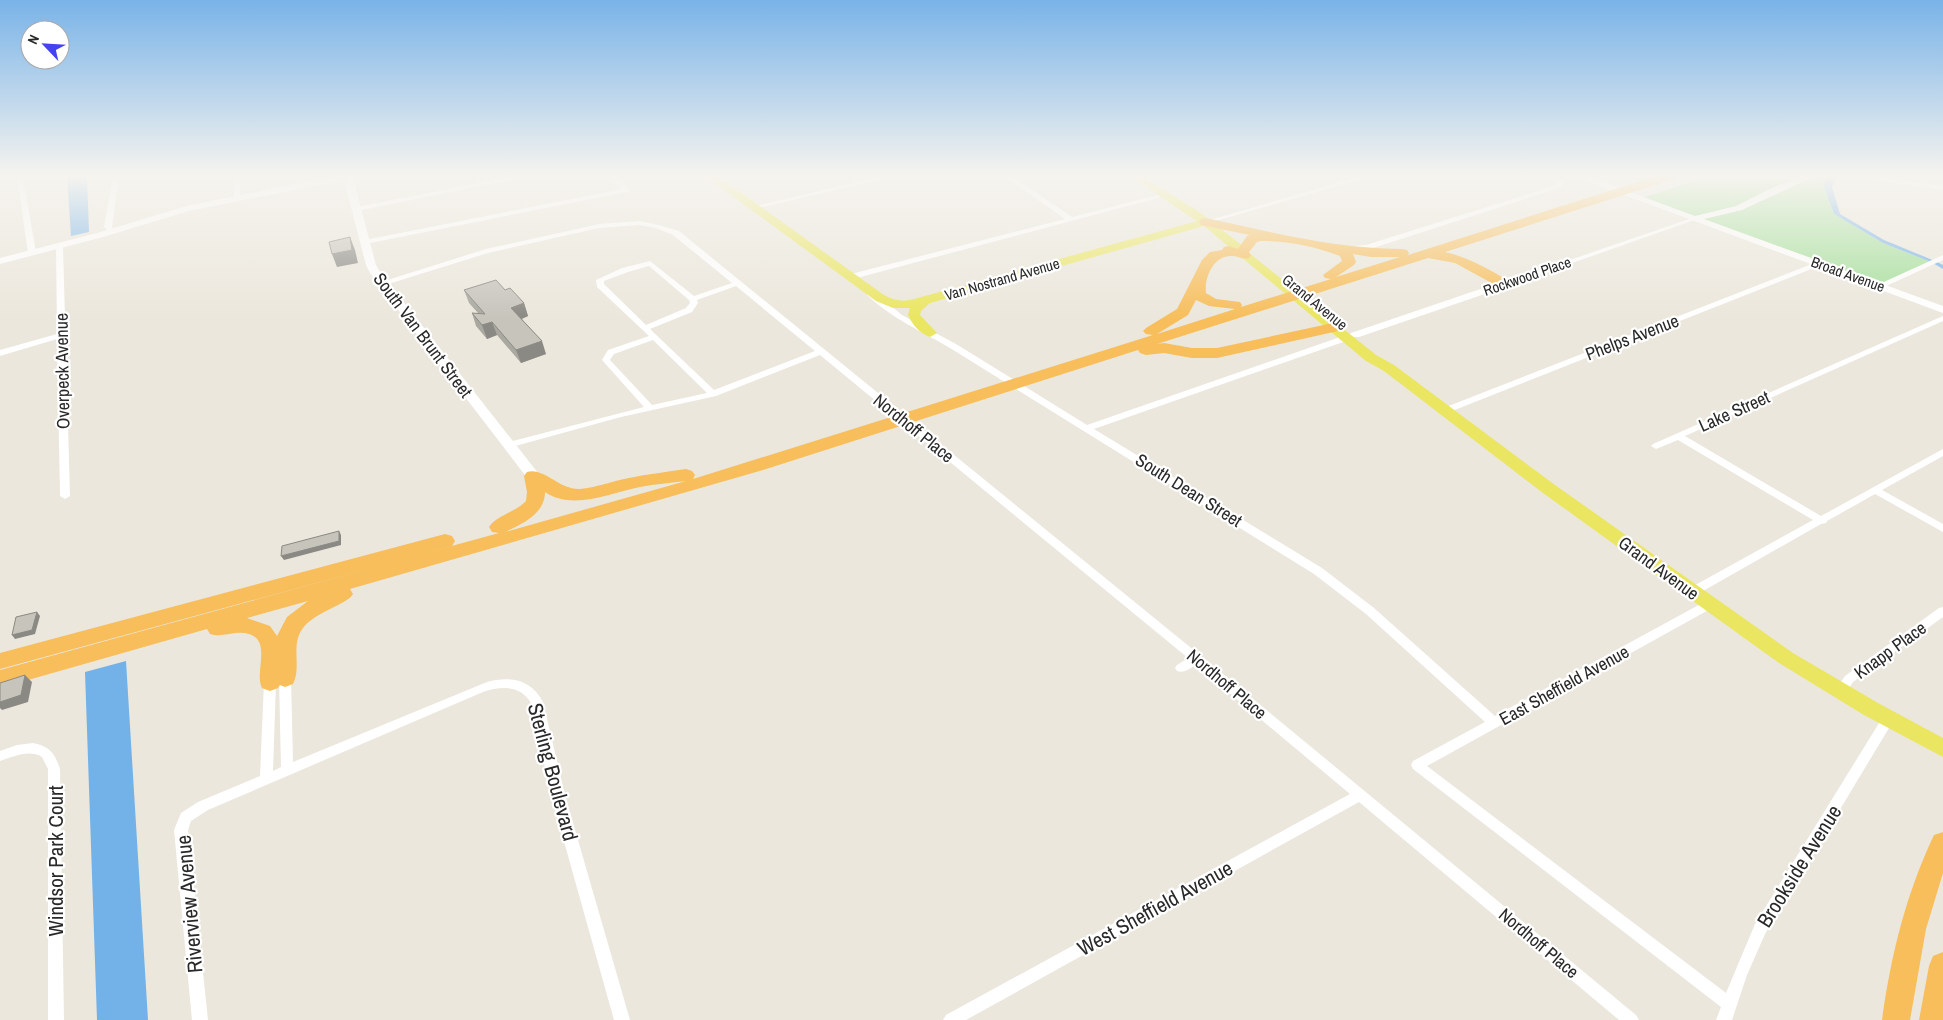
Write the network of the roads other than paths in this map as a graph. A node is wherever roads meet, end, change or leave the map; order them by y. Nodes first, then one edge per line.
1 (27, 224) edge
2 (109, 224) edge
3 (138, 224) edge
4 (361, 224) edge
5 (458, 224) edge
6 (627, 224) edge
7 (638, 224) edge
8 (777, 224) edge
9 (1056, 224) edge
10 (1200, 224) edge
11 (1208, 224) edge
12 (1213, 224) edge
13 (1441, 224) edge
14 (1502, 224) edge
15 (1518, 224) edge
16 (1681, 224) edge
17 (1712, 224) edge
18 (1218, 231) junction
19 (111, 232) junction
20 (1280, 238) junction
21 (1470, 240) junction
22 (365, 242) junction
23 (64, 245) junction
24 (1321, 246) junction
25 (1341, 248) junction
26 (1241, 250) junction
27 (32, 253) junction
28 (1402, 253) junction
29 (1426, 254) junction
30 (1942, 258) edge
31 (0, 262) edge
32 (1207, 263) junction
33 (1820, 264) junction
34 (1470, 265) junction
35 (1330, 275) junction
36 (850, 277) junction
37 (1200, 280) junction
38 (382, 282) junction
39 (735, 282) junction
40 (1504, 284) junction
41 (864, 286) junction
42 (1879, 286) junction
43 (692, 297) junction
44 (1276, 297) junction
45 (926, 300) junction
46 (894, 305) joint
47 (1235, 305) junction
48 (1943, 310) edge
49 (1943, 318) edge
50 (1218, 320) junction
51 (646, 328) junction
52 (1333, 328) junction
53 (1151, 331) junction
54 (930, 333) junction
55 (61, 335) junction
56 (655, 337) junction
57 (1351, 337) junction
58 (1239, 348) junction
59 (820, 352) junction
60 (0, 353) edge
61 (1087, 362) junction
62 (1023, 377) junction
63 (713, 394) junction
64 (651, 409) junction
65 (1444, 411) junction
66 (887, 420) junction
67 (1087, 428) junction
68 (1678, 436) junction
69 (508, 445) junction
70 (1656, 446) dead end
71 (1943, 452) edge
72 (686, 475) junction
73 (532, 476) junction
74 (1875, 490) junction
75 (65, 496) dead end
76 (1822, 520) junction
77 (499, 527) junction
78 (1943, 529) edge
79 (438, 557) junction
80 (1692, 592) junction
81 (1710, 604) junction
82 (1943, 611) edge
83 (129, 638) junction
84 (84, 647) junction
85 (1197, 659) junction
86 (0, 661) edge
87 (1181, 668) dead end
88 (0, 679) edge
89 (277, 680) junction
90 (1840, 692) junction
91 (1888, 719) junction
92 (1494, 723) junction
93 (1943, 748) edge
94 (0, 756) edge
95 (286, 770) junction
96 (266, 779) junction
97 (1360, 795) junction
98 (1943, 842) edge
99 (1943, 966) edge
100 (1727, 1013) edge
101 (56, 1020) edge
102 (200, 1020) edge
103 (622, 1020) edge
104 (951, 1020) edge
105 (1631, 1020) edge
106 (1896, 1020) edge
107 (1933, 1020) edge

1 - 27 street
2 - 19 street
3 - 19 street
4 - 22 street, South Van Brunt Street
5 - 22 street
6 - 38 street, Nordhoff Place
7 - 39 street, Nordhoff Place
8 - 36 main road, South Dean Street
9 - 36 street
10 - 45 main road, Van Nostrand Avenue
11 - 18 main road, Grand Avenue
12 - 20 highway
13 - 25 street
14 - 28 highway
15 - 21 highway
16 - 40 street, Rockwood Place
17 - 33 street, Broad Avenue
18 - 26 main road, Grand Avenue
18 - 32 highway
19 - 23 street
20 - 24 highway
20 - 26 highway
21 - 29 highway
21 - 34 highway
22 - 38 street, South Van Brunt Street
23 - 27 street
23 - 55 street, Overpeck Avenue
24 - 25 highway
24 - 35 highway
25 - 28 highway
26 - 32 highway
26 - 52 main road, Grand Avenue
26 - 57 main road, Grand Avenue
27 - 31 street
28 - 35 highway
29 - 34 highway
29 - 44 highway
30 - 42 street
32 - 37 highway
33 - 42 street, Broad Avenue
33 - 65 street, Phelps Avenue
34 - 40 highway
35 - 44 highway
36 - 41 main road, South Dean Street
37 - 47 highway
37 - 53 highway
38 - 69 street, South Van Brunt Street
39 - 43 street
39 - 59 street, Nordhoff Place
40 - 57 street, Rockwood Place
41 - 46 main road, South Dean Street
41 - 54 street, South Dean Street
42 - 48 street, Broad Avenue
43 - 51 street
43 - 51 street
44 - 47 highway
44 - 50 highway
45 - 46 main road, Van Nostrand Avenue
45 - 54 main road
47 - 53 highway
49 - 68 street, Lake Street
50 - 58 highway
50 - 61 highway
51 - 56 street
52 - 57 main road, Grand Avenue
52 - 58 highway
53 - 62 highway
54 - 67 street, South Dean Street
55 - 60 street
55 - 75 street, Overpeck Avenue
56 - 63 street
56 - 64 street
57 - 65 main road, Grand Avenue
57 - 67 street, Rockwood Place
58 - 61 highway
59 - 63 street
59 - 85 street, Nordhoff Place
61 - 62 highway
62 - 66 highway
63 - 64 street
64 - 69 street
65 - 80 main road, Grand Avenue
66 - 72 highway
66 - 79 highway
67 - 92 street, South Dean Street
68 - 70 street
68 - 76 street, Lake Street
69 - 73 street, South Van Brunt Street
71 - 74 street
72 - 73 highway
72 - 77 highway
73 - 77 highway
74 - 76 street
74 - 78 street
76 - 80 street
77 - 83 highway
79 - 83 highway
79 - 89 highway
80 - 81 main road, Grand Avenue
81 - 90 main road, Grand Avenue
81 - 92 street, East Sheffield Avenue
82 - 90 street, Knapp Place
83 - 84 highway
83 - 89 highway
84 - 86 highway
84 - 88 highway
85 - 87 street
85 - 97 street, Nordhoff Place
89 - 95 street
89 - 96 street
90 - 91 main road, Grand Avenue
91 - 93 main road, Grand Avenue
91 - 100 street, Brookside Avenue
92 - 100 street, East Sheffield Avenue
94 - 101 street, Windsor Park Court
95 - 96 street, Sterling Boulevard
95 - 103 street, Sterling Boulevard
96 - 102 street, Riverview Avenue
97 - 104 street, West Sheffield Avenue
97 - 105 street, Nordhoff Place
98 - 106 highway
99 - 107 highway

